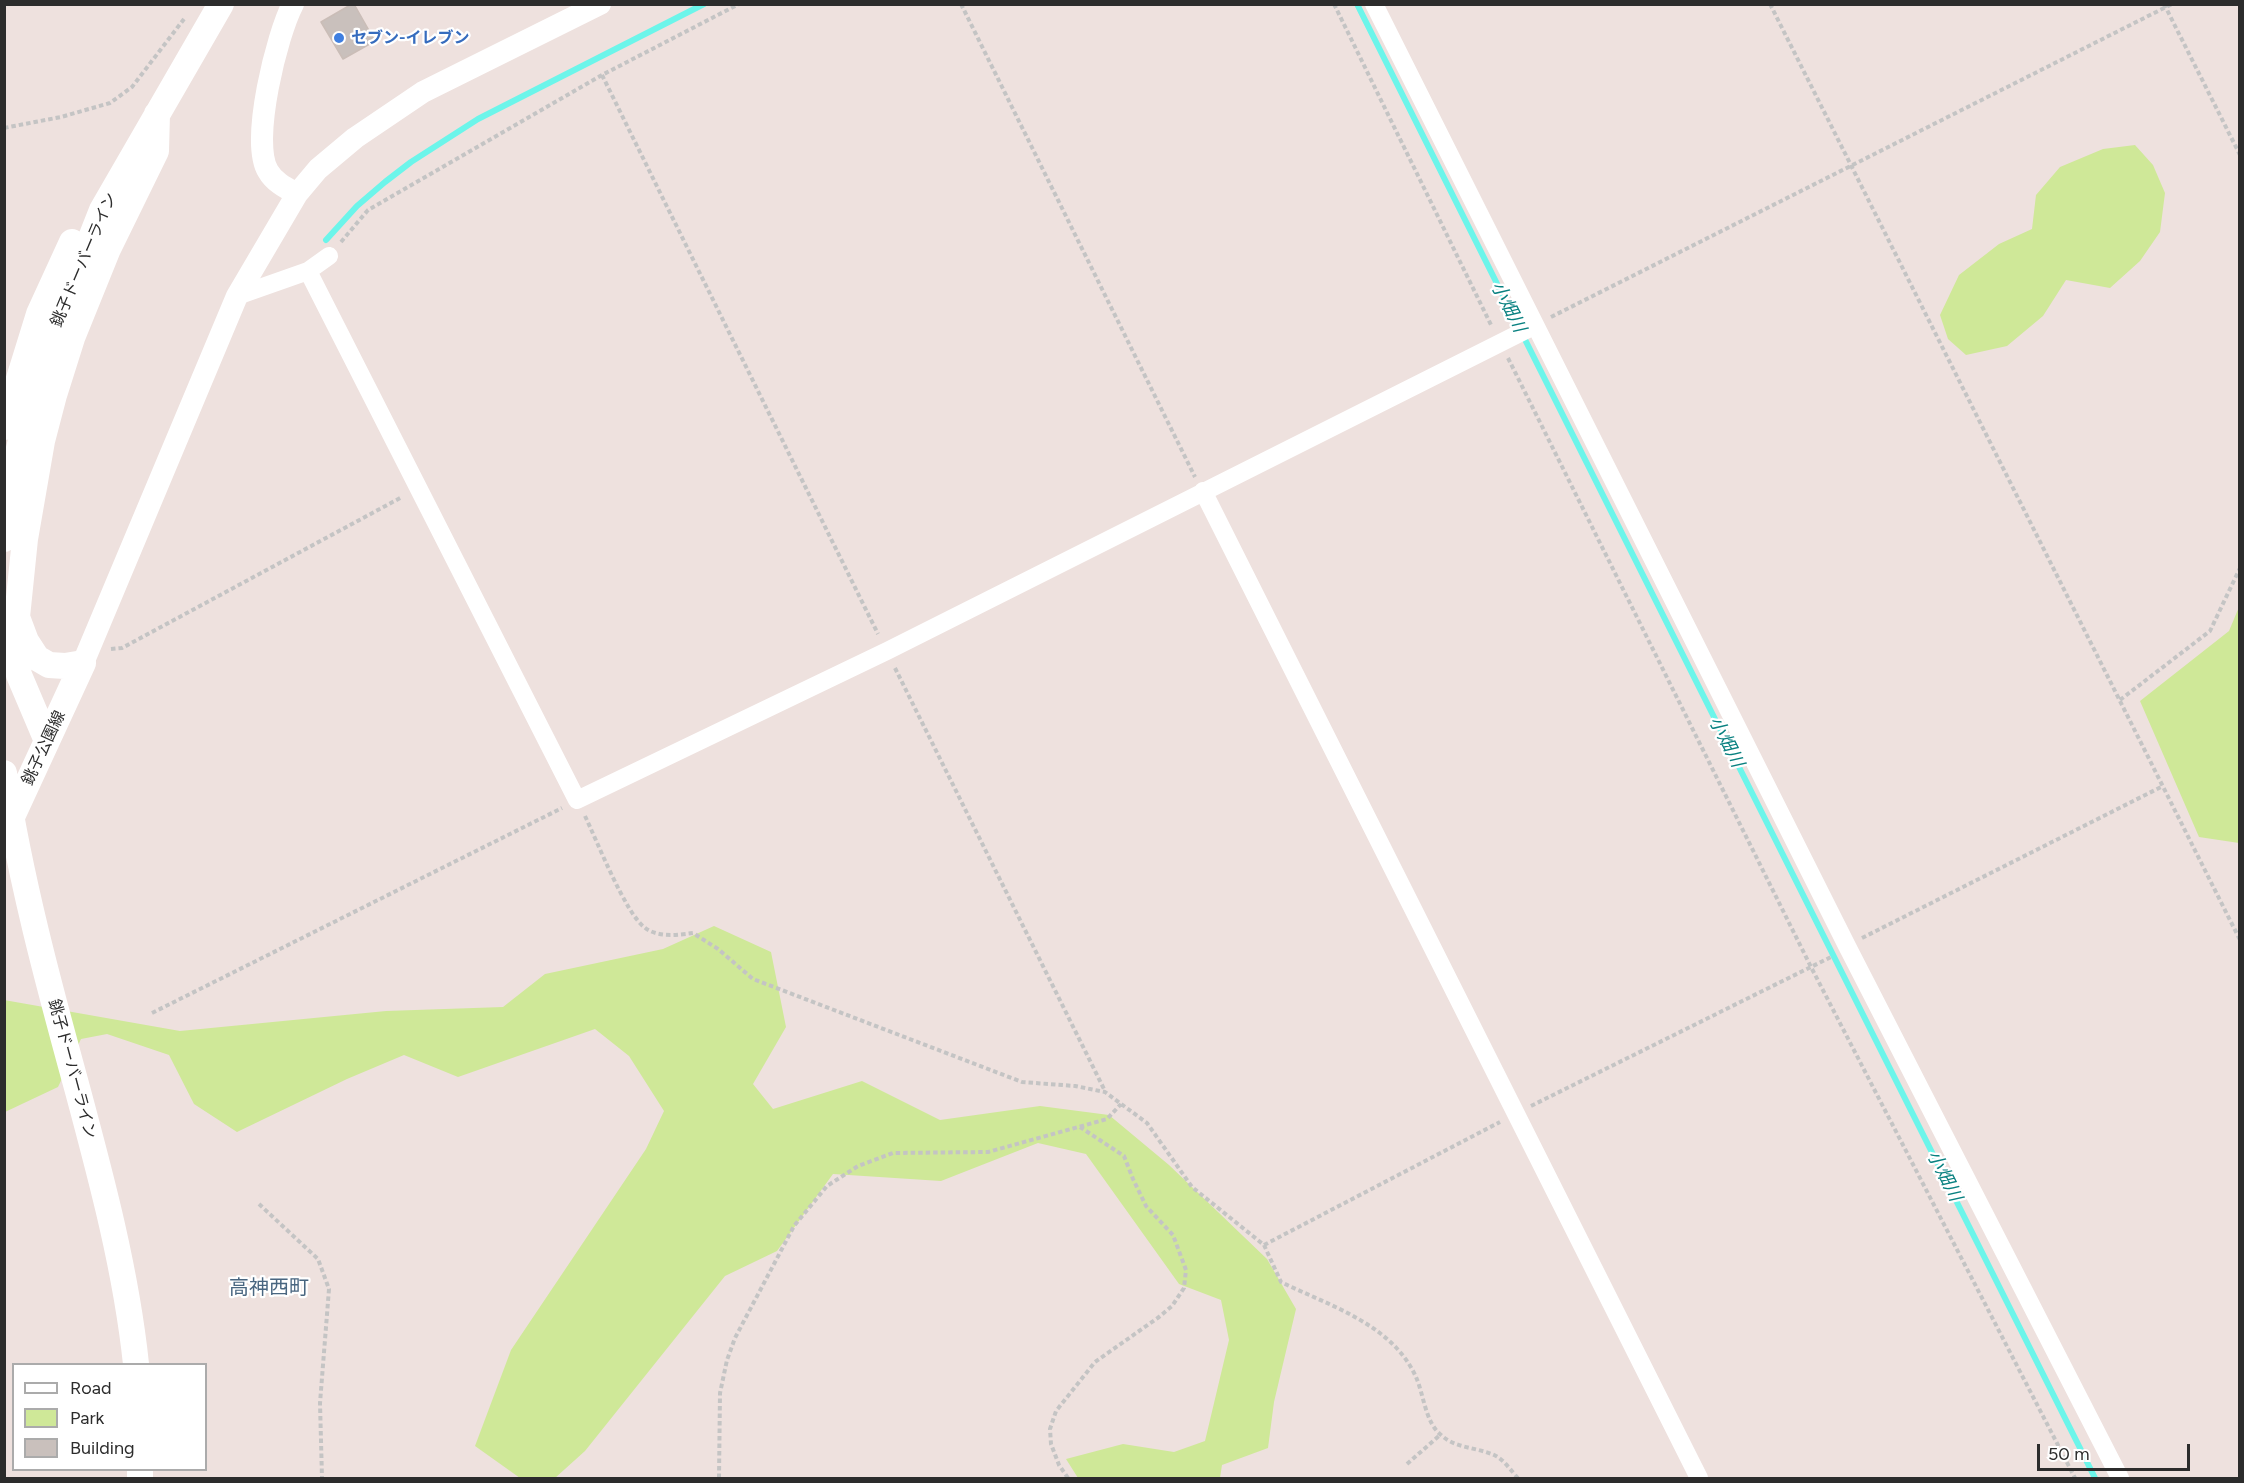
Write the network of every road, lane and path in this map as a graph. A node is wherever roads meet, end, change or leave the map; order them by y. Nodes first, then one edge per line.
1 (221, 4) edge
2 (293, 4) edge
3 (600, 4) edge
4 (739, 4) edge
5 (961, 4) edge
6 (1334, 4) edge
7 (1374, 4) edge
8 (1770, 4) edge
9 (2172, 4) edge
10 (2165, 6) edge
11 (188, 14) dead end
12 (602, 75) junction
13 (157, 114) junction
14 (4, 128) edge
15 (2240, 155) edge
16 (1851, 168) junction
17 (297, 194) junction
18 (102, 210) junction
19 (329, 256) joint
20 (308, 271) junction
21 (237, 296) junction
22 (1534, 326) junction
23 (1500, 343) junction
24 (4, 427) edge
25 (418, 488) junction
26 (1203, 491) junction
27 (4, 538) edge
28 (2240, 568) edge
29 (18, 617) junction
30 (887, 651) junction
31 (85, 658) junction
32 (2120, 700) junction
33 (47, 741) junction
34 (4, 773) edge
35 (2163, 786) junction
36 (577, 800) junction
37 (4, 832) edge
38 (2240, 940) edge
39 (1846, 946) junction
40 (1811, 968) junction
41 (152, 1013) dead end
42 (1105, 1092) junction
43 (1121, 1104) junction
44 (1516, 1113) junction
45 (1079, 1127) junction
46 (259, 1204) dead end
47 (1264, 1245) junction
48 (136, 1363) edge
49 (1440, 1435) junction
50 (1407, 1464) dead end
51 (322, 1479) edge
52 (718, 1479) edge
53 (1068, 1479) edge
54 (1518, 1479) edge
55 (1699, 1479) edge
56 (2075, 1479) edge
57 (2120, 1479) edge

1 - 13 main road, 銚子ドーバーライン
2 - 17 street
3 - 17 street
4 - 12 path
5 - 26 path
6 - 23 path
7 - 22 street
8 - 16 path
9 - 10 path
10 - 15 path
10 - 16 path
11 - 14 path
12 - 19 path
12 - 30 path
13 - 18 main road, 銚子ドーバーライン
13 - 29 main road
16 - 22 path
16 - 32 path
17 - 21 street
18 - 24 main road
18 - 27 main road, 銚子ドーバーライン
19 - 20 street
20 - 21 street
20 - 25 street
21 - 31 street
22 - 23 street
22 - 39 street
23 - 26 street
23 - 40 path
25 - 31 path
25 - 36 street
26 - 30 street
26 - 44 street
28 - 32 path
29 - 31 main road
29 - 33 main road
30 - 36 street
30 - 42 path
31 - 33 main road, 銚子公園線
32 - 35 path
33 - 37 main road, 銚子公園線
34 - 48 main road, 銚子ドーバーライン
35 - 38 path
35 - 39 path
36 - 41 path
36 - 42 path
39 - 40 path
39 - 57 street
40 - 44 path
40 - 56 path
42 - 43 path
43 - 45 path
43 - 47 path
44 - 47 path
44 - 55 street
45 - 52 path
45 - 53 path
46 - 51 path
47 - 49 path
49 - 50 path
49 - 54 path

